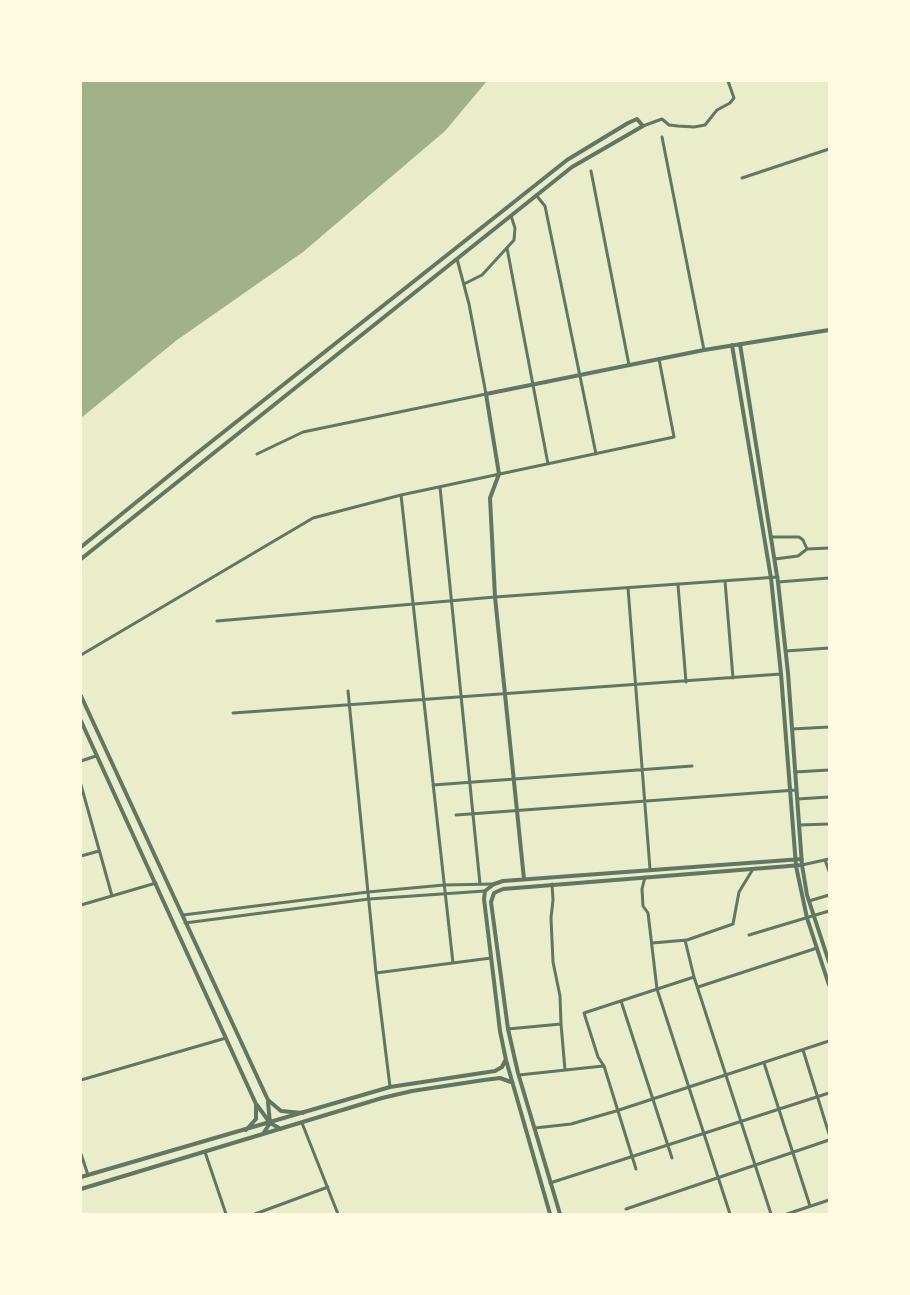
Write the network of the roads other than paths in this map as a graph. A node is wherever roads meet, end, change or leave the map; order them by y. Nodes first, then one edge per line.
1 (728, 81) edge
2 (642, 126) junction
3 (662, 137) dead end
4 (829, 149) edge
5 (591, 171) dead end
6 (742, 178) dead end
7 (536, 195) junction
8 (511, 216) junction
9 (507, 248) junction
10 (457, 259) junction
11 (464, 284) junction
12 (370, 315) junction
13 (377, 323) junction
14 (829, 330) edge
15 (740, 344) junction
16 (732, 345) junction
17 (704, 350) junction
18 (659, 359) junction
19 (629, 365) junction
20 (580, 375) junction
21 (532, 384) junction
22 (486, 394) junction
23 (257, 454) dead end
24 (596, 454) junction
25 (192, 457) junction
26 (200, 464) junction
27 (548, 464) junction
28 (499, 474) junction
29 (440, 487) junction
30 (401, 495) junction
31 (772, 537) junction
32 (81, 547) edge
33 (829, 548) edge
34 (807, 549) junction
35 (775, 558) junction
36 (81, 559) edge
37 (771, 578) junction
38 (829, 578) edge
39 (778, 580) junction
40 (724, 581) junction
41 (678, 584) junction
42 (628, 588) junction
43 (495, 597) junction
44 (452, 601) junction
45 (413, 604) junction
46 (217, 621) dead end
47 (829, 648) edge
48 (786, 651) junction
49 (81, 655) edge
50 (781, 674) junction
51 (733, 678) junction
52 (686, 682) junction
53 (635, 686) junction
54 (348, 692) dead end
55 (506, 695) junction
56 (81, 696) edge
57 (462, 698) junction
58 (423, 701) junction
59 (350, 706) junction
60 (233, 713) dead end
61 (81, 721) edge
62 (829, 727) edge
63 (792, 729) junction
64 (97, 756) junction
65 (81, 761) edge
66 (692, 766) dead end
67 (642, 770) junction
68 (829, 770) edge
69 (795, 772) junction
70 (514, 778) junction
71 (470, 782) junction
72 (433, 784) junction
73 (81, 785) edge
74 (790, 790) junction
75 (796, 790) junction
76 (829, 797) edge
77 (797, 799) junction
78 (644, 802) junction
79 (517, 811) junction
80 (474, 814) junction
81 (456, 815) dead end
82 (829, 824) edge
83 (799, 825) junction
84 (99, 851) junction
85 (81, 856) edge
86 (802, 859) junction
87 (795, 860) junction
88 (827, 860) edge
89 (814, 861) junction
90 (802, 865) junction
91 (796, 866) junction
92 (650, 869) junction
93 (753, 869) junction
94 (829, 871) edge
95 (645, 877) junction
96 (524, 879) junction
97 (156, 884) junction
98 (480, 884) junction
99 (494, 884) junction
100 (552, 884) junction
101 (444, 885) junction
102 (485, 891) junction
103 (368, 892) junction
104 (445, 893) junction
105 (829, 895) edge
106 (112, 896) junction
107 (369, 900) junction
108 (809, 902) junction
109 (81, 905) edge
110 (829, 911) edge
111 (182, 915) junction
112 (814, 916) junction
113 (807, 918) junction
114 (185, 923) junction
115 (749, 935) dead end
116 (685, 940) junction
117 (652, 943) junction
118 (817, 948) junction
119 (827, 950) edge
120 (491, 958) junction
121 (829, 962) edge
122 (453, 963) junction
123 (376, 973) junction
124 (694, 977) junction
125 (829, 985) edge
126 (698, 987) junction
127 (657, 989) junction
128 (621, 1001) junction
129 (228, 1015) junction
130 (219, 1019) junction
131 (561, 1024) junction
132 (508, 1029) junction
133 (227, 1038) junction
134 (829, 1041) edge
135 (803, 1050) junction
136 (506, 1060) junction
137 (764, 1063) junction
138 (604, 1066) junction
139 (566, 1070) junction
140 (472, 1074) junction
141 (519, 1075) junction
142 (726, 1075) junction
143 (81, 1080) edge
144 (474, 1082) junction
145 (512, 1082) junction
146 (522, 1086) junction
147 (390, 1087) junction
148 (689, 1087) junction
149 (514, 1088) junction
150 (829, 1093) edge
151 (817, 1097) junction
152 (267, 1100) junction
153 (653, 1100) junction
154 (256, 1104) junction
155 (779, 1109) junction
156 (616, 1111) junction
157 (303, 1113) junction
158 (741, 1121) junction
159 (270, 1123) junction
160 (302, 1123) junction
161 (534, 1128) junction
162 (282, 1129) junction
163 (246, 1130) junction
164 (704, 1133) junction
165 (829, 1134) edge
166 (262, 1135) junction
167 (829, 1140) edge
168 (668, 1144) junction
169 (205, 1152) junction
170 (793, 1153) junction
171 (81, 1154) edge
172 (631, 1156) junction
173 (152, 1157) junction
174 (672, 1158) dead end
175 (755, 1166) junction
176 (155, 1167) junction
177 (636, 1169) dead end
178 (88, 1175) junction
179 (81, 1177) edge
180 (718, 1178) junction
181 (550, 1183) junction
182 (328, 1186) junction
183 (81, 1189) edge
184 (829, 1200) edge
185 (808, 1207) junction
186 (626, 1209) dead end
187 (226, 1214) edge
188 (255, 1214) edge
189 (338, 1214) edge
190 (550, 1214) edge
191 (560, 1214) edge
192 (730, 1214) edge
193 (771, 1214) edge
194 (787, 1214) edge
195 (808, 1214) edge

1 - 2 street
2 - 7 street
2 - 12 street
3 - 17 street
4 - 6 street
5 - 19 street
7 - 8 street
7 - 20 street
8 - 9 street
8 - 10 street
9 - 11 street
9 - 21 street
10 - 11 street
10 - 13 street
11 - 22 street
12 - 13 street
12 - 25 street
13 - 26 street
14 - 15 street
15 - 16 street
15 - 31 street
16 - 17 street
16 - 37 street
17 - 18 street
18 - 19 street
18 - 24 street
19 - 20 street
20 - 21 street
20 - 24 street
21 - 22 street
21 - 27 street
22 - 23 street
22 - 28 street
24 - 27 street
25 - 26 street
25 - 32 street
26 - 36 street
27 - 28 street
28 - 29 street
28 - 43 street
29 - 30 street
29 - 44 street
30 - 45 street
30 - 49 street
31 - 34 street
31 - 35 street
33 - 34 street
34 - 35 street
35 - 39 street
37 - 39 street
37 - 40 street
37 - 50 street
38 - 39 street
39 - 48 street
40 - 41 street
40 - 51 street
41 - 42 street
41 - 52 street
42 - 43 street
42 - 53 street
43 - 44 street
43 - 55 street
44 - 45 street
44 - 57 street
45 - 46 street
45 - 58 street
47 - 48 street
48 - 63 street
50 - 51 street
50 - 74 street
51 - 52 street
52 - 53 street
53 - 55 street
53 - 67 street
54 - 59 street
55 - 57 street
55 - 70 street
56 - 111 street
57 - 58 street
57 - 71 street
58 - 59 street
58 - 72 street
59 - 60 street
59 - 103 street
61 - 64 street
62 - 63 street
63 - 69 street
64 - 65 street
64 - 97 street
66 - 67 street
67 - 70 street
67 - 78 street
68 - 69 street
69 - 75 street
70 - 71 street
70 - 79 street
71 - 72 street
71 - 80 street
72 - 101 street
73 - 84 street
74 - 75 street
74 - 78 street
74 - 87 street
75 - 77 street
76 - 77 street
77 - 83 street
78 - 79 street
78 - 92 street
79 - 80 street
79 - 96 street
80 - 81 street
80 - 98 street
82 - 83 street
83 - 86 street
84 - 85 street
84 - 106 street
86 - 87 street
86 - 89 street
86 - 90 street
87 - 91 street
87 - 92 street
88 - 89 street
88 - 94 street
89 - 90 street
90 - 91 street
90 - 108 street
91 - 93 street
91 - 113 street
92 - 96 street
93 - 95 street
93 - 116 street
95 - 100 street
95 - 117 street
96 - 99 street
97 - 106 street
97 - 130 street
98 - 99 street
98 - 101 street
99 - 102 street
100 - 131 street
100 - 132 street
101 - 103 street
101 - 104 street
102 - 104 street
102 - 120 street
103 - 107 street
103 - 111 street
104 - 107 street
104 - 122 street
105 - 108 street
106 - 109 street
107 - 114 street
107 - 123 street
108 - 112 street
110 - 112 street
111 - 114 street
112 - 113 street
112 - 119 street
113 - 115 street
113 - 118 street
114 - 129 street
116 - 117 street
116 - 124 street
117 - 127 street
118 - 125 street
118 - 126 street
119 - 121 street
120 - 122 street
120 - 136 street
122 - 123 street
123 - 147 street
124 - 126 street
124 - 127 street
126 - 142 street
127 - 128 street
127 - 148 street
128 - 138 street
128 - 153 street
129 - 130 street
129 - 152 street
130 - 133 street
131 - 132 street
131 - 139 street
132 - 141 street
133 - 143 street
133 - 154 street
134 - 135 street
135 - 137 street
135 - 151 street
136 - 140 street
136 - 145 street
137 - 142 street
137 - 155 street
138 - 139 street
138 - 156 street
139 - 141 street
140 - 144 street
140 - 147 street
141 - 146 street
142 - 148 street
142 - 158 street
144 - 145 street
144 - 160 street
145 - 149 street
146 - 149 street
146 - 161 street
147 - 157 street
148 - 153 street
148 - 164 street
149 - 190 street
150 - 151 street
151 - 155 street
151 - 165 street
152 - 157 street
152 - 159 street
153 - 156 street
153 - 168 street
154 - 159 street
154 - 163 street
155 - 158 street
155 - 170 street
156 - 161 street
156 - 172 street
157 - 159 street
158 - 164 street
158 - 175 street
159 - 162 street
159 - 163 street
159 - 166 street
160 - 162 street
160 - 182 street
161 - 181 street
162 - 166 street
163 - 173 street
164 - 168 street
164 - 180 street
166 - 169 street
167 - 170 street
168 - 172 street
168 - 174 street
169 - 176 street
169 - 187 street
170 - 175 street
170 - 185 street
171 - 178 street
172 - 177 street
172 - 181 street
173 - 176 street
173 - 178 street
175 - 180 street
175 - 193 street
176 - 183 street
178 - 179 street
180 - 186 street
180 - 192 street
181 - 191 street
182 - 188 street
182 - 189 street
184 - 185 street
185 - 194 street
185 - 195 street

